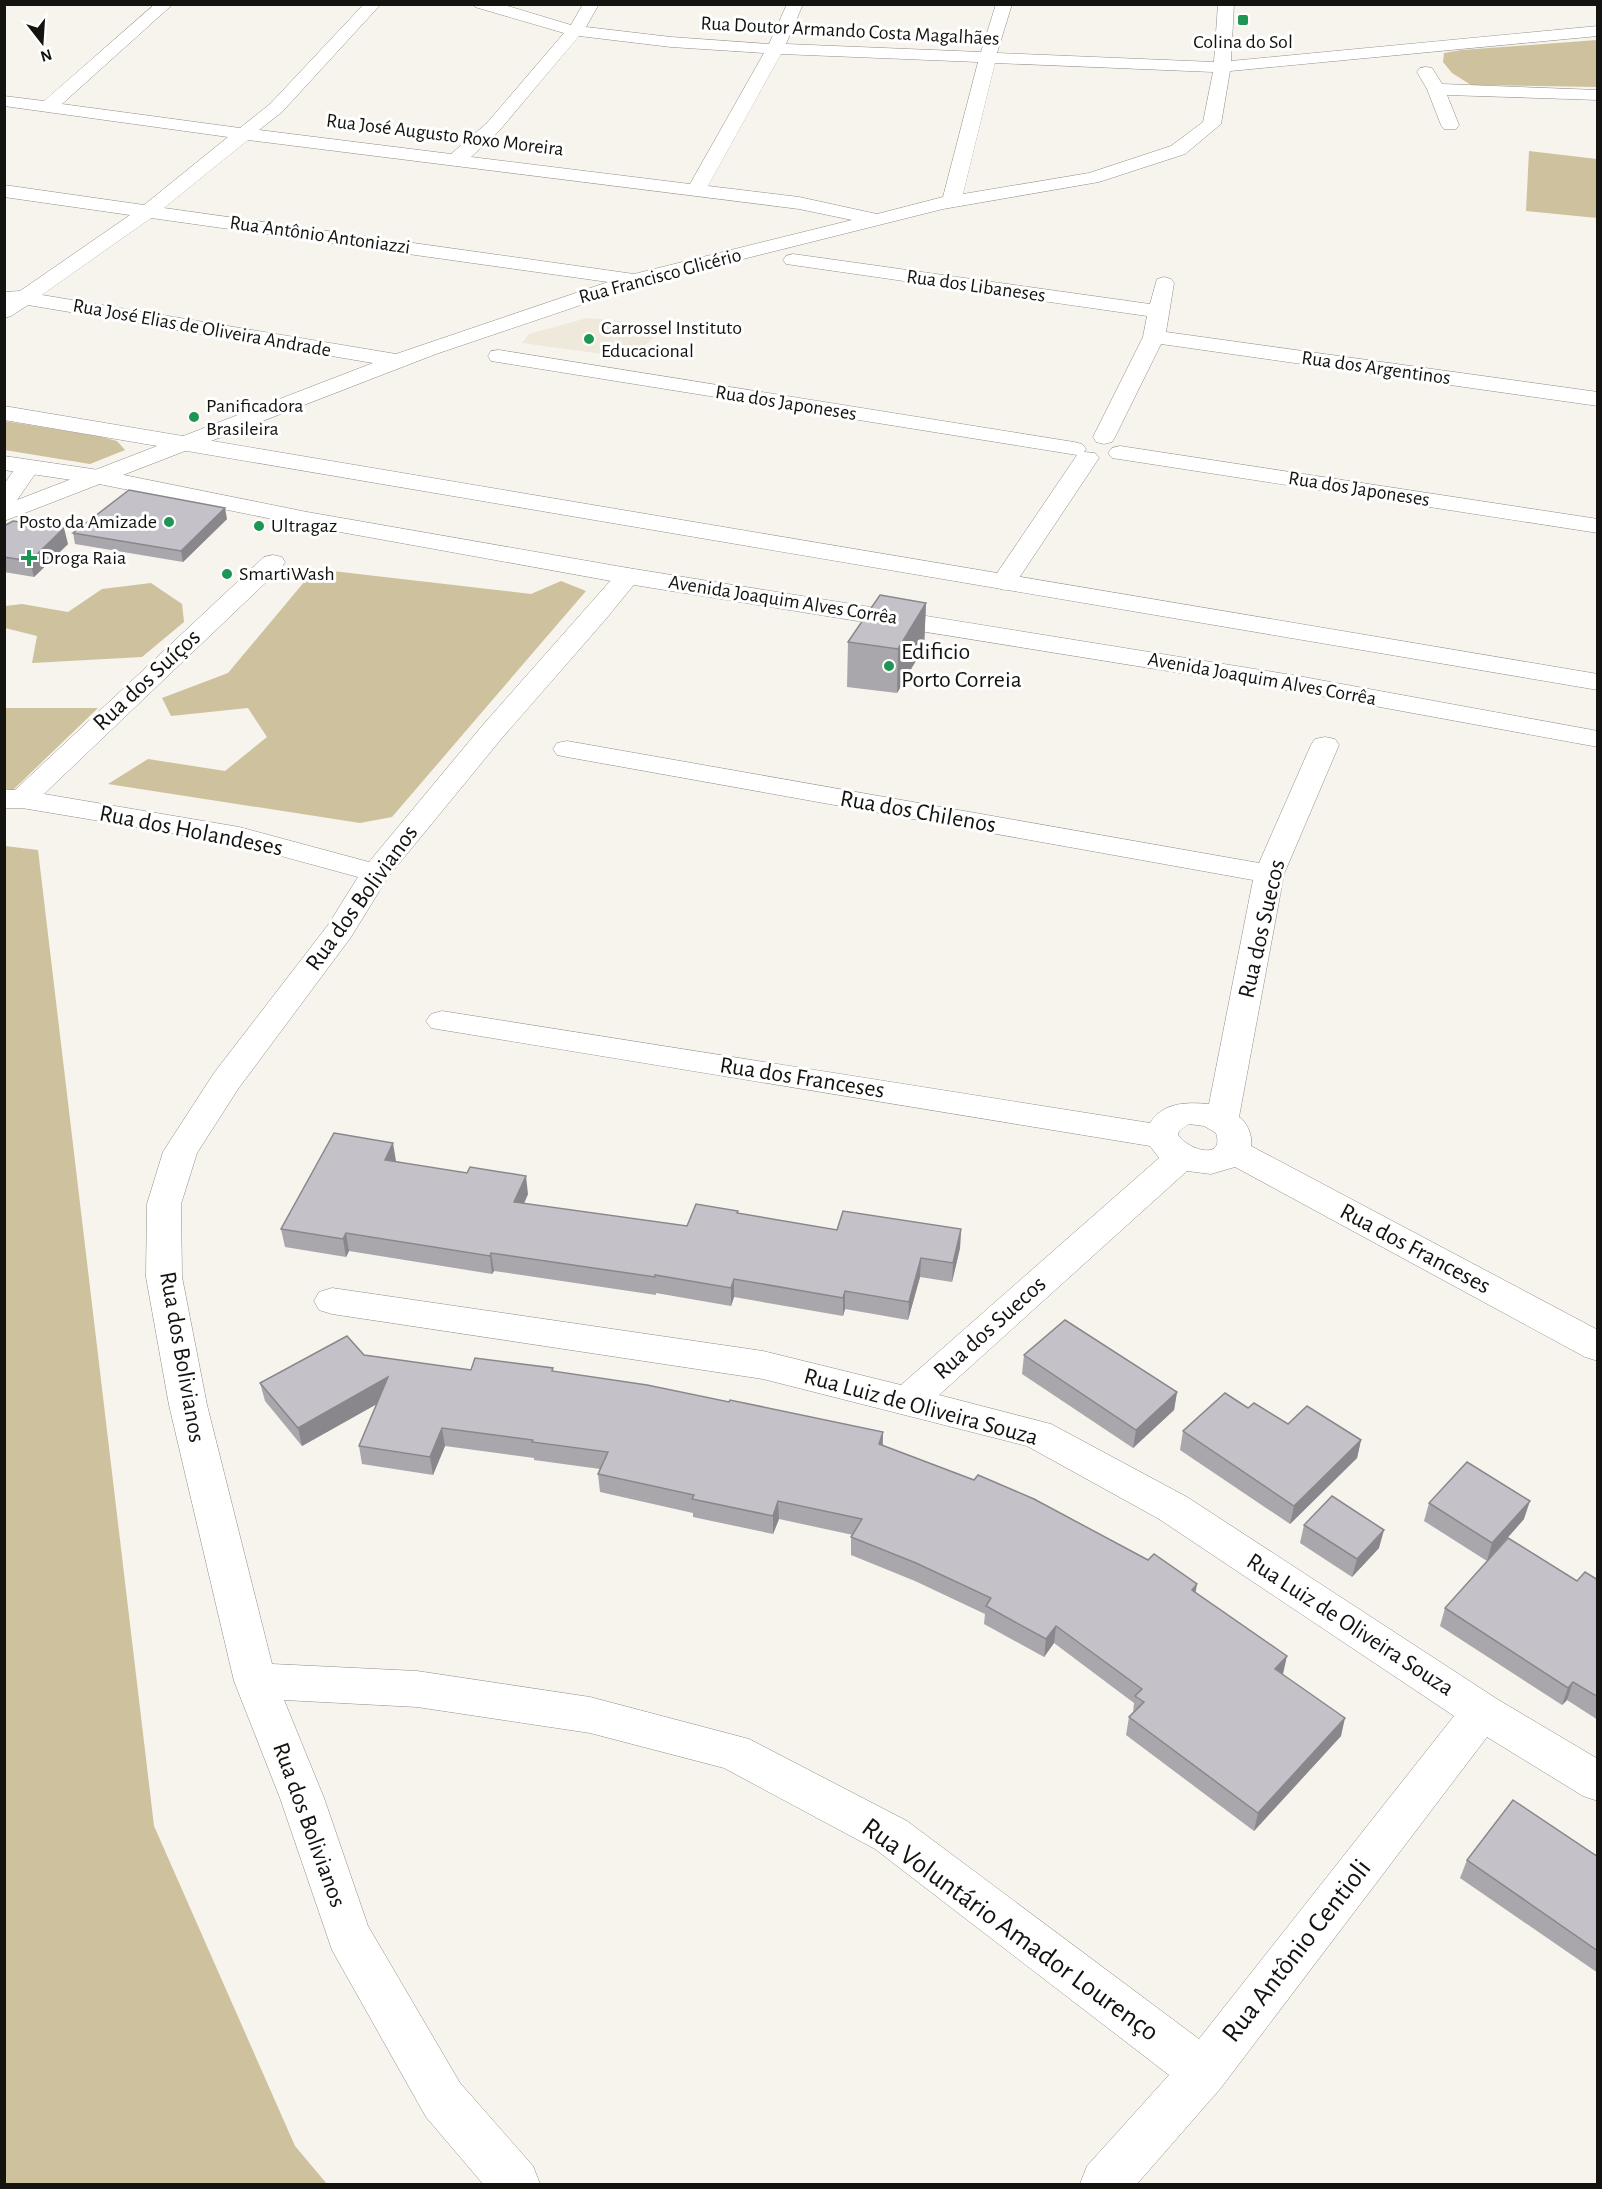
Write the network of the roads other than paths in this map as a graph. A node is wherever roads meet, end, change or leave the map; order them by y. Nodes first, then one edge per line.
1 (165, 4) edge
2 (373, 4) edge
3 (481, 4) edge
4 (591, 4) edge
5 (795, 4) edge
6 (1004, 4) edge
7 (1226, 4) edge
8 (575, 31) junction
9 (1598, 31) edge
10 (1411, 47) junction
11 (775, 49) junction
12 (987, 58) junction
13 (1222, 67) junction
14 (1436, 89) junction
15 (1598, 95) edge
16 (4, 101) edge
17 (49, 106) junction
18 (1450, 125) dead end
19 (244, 134) junction
20 (457, 159) junction
21 (697, 189) junction
22 (4, 191) edge
23 (952, 201) junction
24 (148, 211) junction
25 (880, 220) junction
26 (793, 260) dead end
27 (636, 280) junction
28 (1164, 283) dead end
29 (14, 296) edge
30 (4, 312) edge
31 (1160, 312) junction
32 (1154, 337) junction
33 (499, 356) dead end
34 (399, 361) junction
35 (1598, 399) edge
36 (4, 413) edge
37 (185, 442) junction
38 (1112, 445) junction
39 (1081, 453) junction
40 (16, 465) edge
41 (99, 477) junction
42 (4, 502) edge
43 (4, 514) edge
44 (1598, 526) edge
45 (273, 562) dead end
46 (628, 576) junction
47 (1004, 582) junction
48 (999, 619) junction
49 (1336, 639) junction
50 (1598, 682) edge
51 (1298, 684) junction
52 (1598, 740) edge
53 (1324, 745) dead end
54 (567, 749) dead end
55 (13, 799) edge
56 (376, 873) junction
57 (1269, 874) junction
58 (442, 1021) dead end
59 (1227, 1136) junction
60 (1171, 1147) junction
61 (332, 1301) dead end
62 (1598, 1347) edge
63 (907, 1402) junction
64 (255, 1681) junction
65 (1482, 1712) junction
66 (1598, 1782) edge
67 (1203, 2072) junction
68 (515, 2184) edge
69 (1105, 2184) edge

1 - 17 street
2 - 19 street
3 - 8 street, Rua Doutor Armando Costa Magalhães
4 - 8 street
5 - 11 street
6 - 12 street
7 - 13 street, Rua Francisco Glicério
8 - 11 street, Rua Doutor Armando Costa Magalhães
8 - 20 street
9 - 10 street, Rua Doutor Armando Costa Magalhães
10 - 13 street, Rua Doutor Armando Costa Magalhães
10 - 14 street
11 - 12 street, Rua Doutor Armando Costa Magalhães
11 - 21 street
12 - 13 street, Rua Doutor Armando Costa Magalhães
12 - 23 street
13 - 23 street, Rua Francisco Glicério
14 - 15 street
14 - 18 street
16 - 17 street, Rua José Augusto Roxo Moreira
17 - 19 street, Rua José Augusto Roxo Moreira
19 - 20 street, Rua José Augusto Roxo Moreira
19 - 24 street
20 - 21 street, Rua José Augusto Roxo Moreira
21 - 25 street, Rua José Augusto Roxo Moreira
22 - 24 street, Rua Antônio Antoniazzi
23 - 25 street, Rua Francisco Glicério
24 - 27 street, Rua Antônio Antoniazzi
24 - 29 street
25 - 27 street, Rua Francisco Glicério
26 - 31 street, Rua dos Libaneses
27 - 34 street, Rua Francisco Glicério
28 - 31 street
29 - 30 street
29 - 34 street, Rua José Elias de Oliveira Andrade
31 - 32 street
32 - 35 street, Rua dos Argentinos
32 - 38 street
33 - 39 street, Rua dos Japoneses
34 - 37 street, Rua Francisco Glicério
36 - 37 street
37 - 41 street, Rua Francisco Glicério
37 - 47 street
38 - 39 street, Rua dos Japoneses
38 - 44 street, Rua dos Japoneses
39 - 47 street
40 - 41 street, Avenida Joaquim Alves Corrêa
40 - 42 street
41 - 43 street, Rua Francisco Glicério
41 - 46 street, Avenida Joaquim Alves Corrêa
45 - 55 street, Rua dos Suíços
46 - 48 street, Avenida Joaquim Alves Corrêa
46 - 56 street, Rua dos Bolivianos
47 - 48 street
47 - 49 street
48 - 51 street, Avenida Joaquim Alves Corrêa
49 - 50 street
49 - 51 street
51 - 52 street, Avenida Joaquim Alves Corrêa
53 - 57 street, Rua dos Suecos
54 - 57 street, Rua dos Chilenos
55 - 56 street, Rua dos Holandeses
56 - 64 street, Rua dos Bolivianos
57 - 59 street, Rua dos Suecos
58 - 60 street, Rua dos Franceses
59 - 60 street
59 - 60 street
59 - 62 street, Rua dos Franceses
60 - 63 street, Rua dos Suecos
61 - 63 street, Rua Luiz de Oliveira Souza
63 - 65 street, Rua Luiz de Oliveira Souza
64 - 67 street, Rua Voluntário Amador Lourenço
64 - 68 street, Rua dos Bolivianos
65 - 66 street, Rua Luiz de Oliveira Souza
65 - 67 street, Rua Antônio Centioli
67 - 69 street, Rua Antônio Centioli

